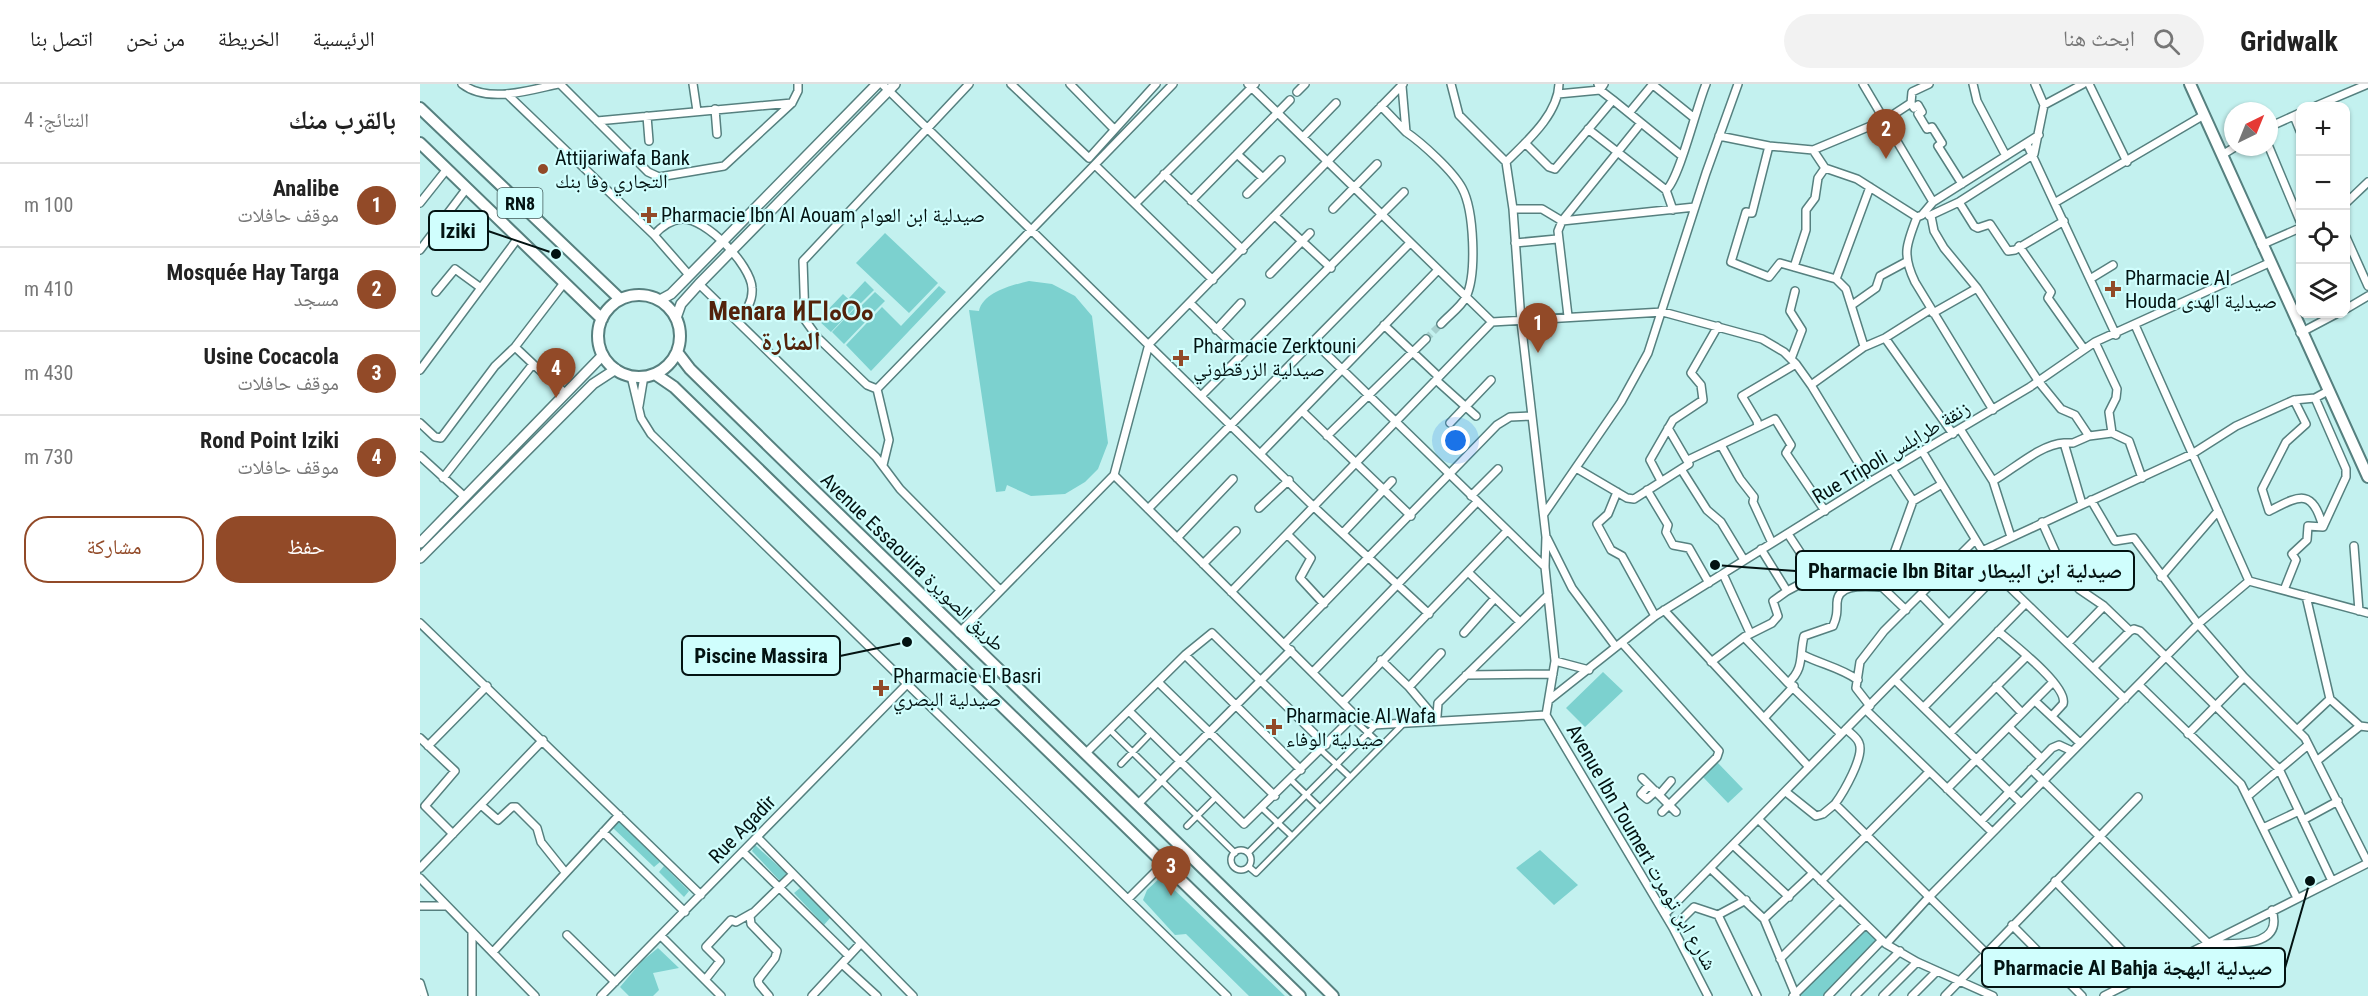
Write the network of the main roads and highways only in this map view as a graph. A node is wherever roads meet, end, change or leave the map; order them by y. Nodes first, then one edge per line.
1 (2190, 84) edge
2 (420, 108) edge
3 (422, 148) edge
4 (620, 299) junction
5 (602, 319) junction
6 (677, 352) junction
7 (649, 375) junction
8 (2367, 474) edge
9 (1300, 996) edge
10 (1333, 996) edge

1 - 8 main road
2 - 4 main road, RN8
3 - 5 main road, RN8
4 - 5 main road
4 - 6 main road
5 - 7 main road
6 - 7 main road
6 - 10 main road, Avenue Essaouira طريق الصويرة
7 - 9 main road, Avenue Essaouira طريق الصويرة

